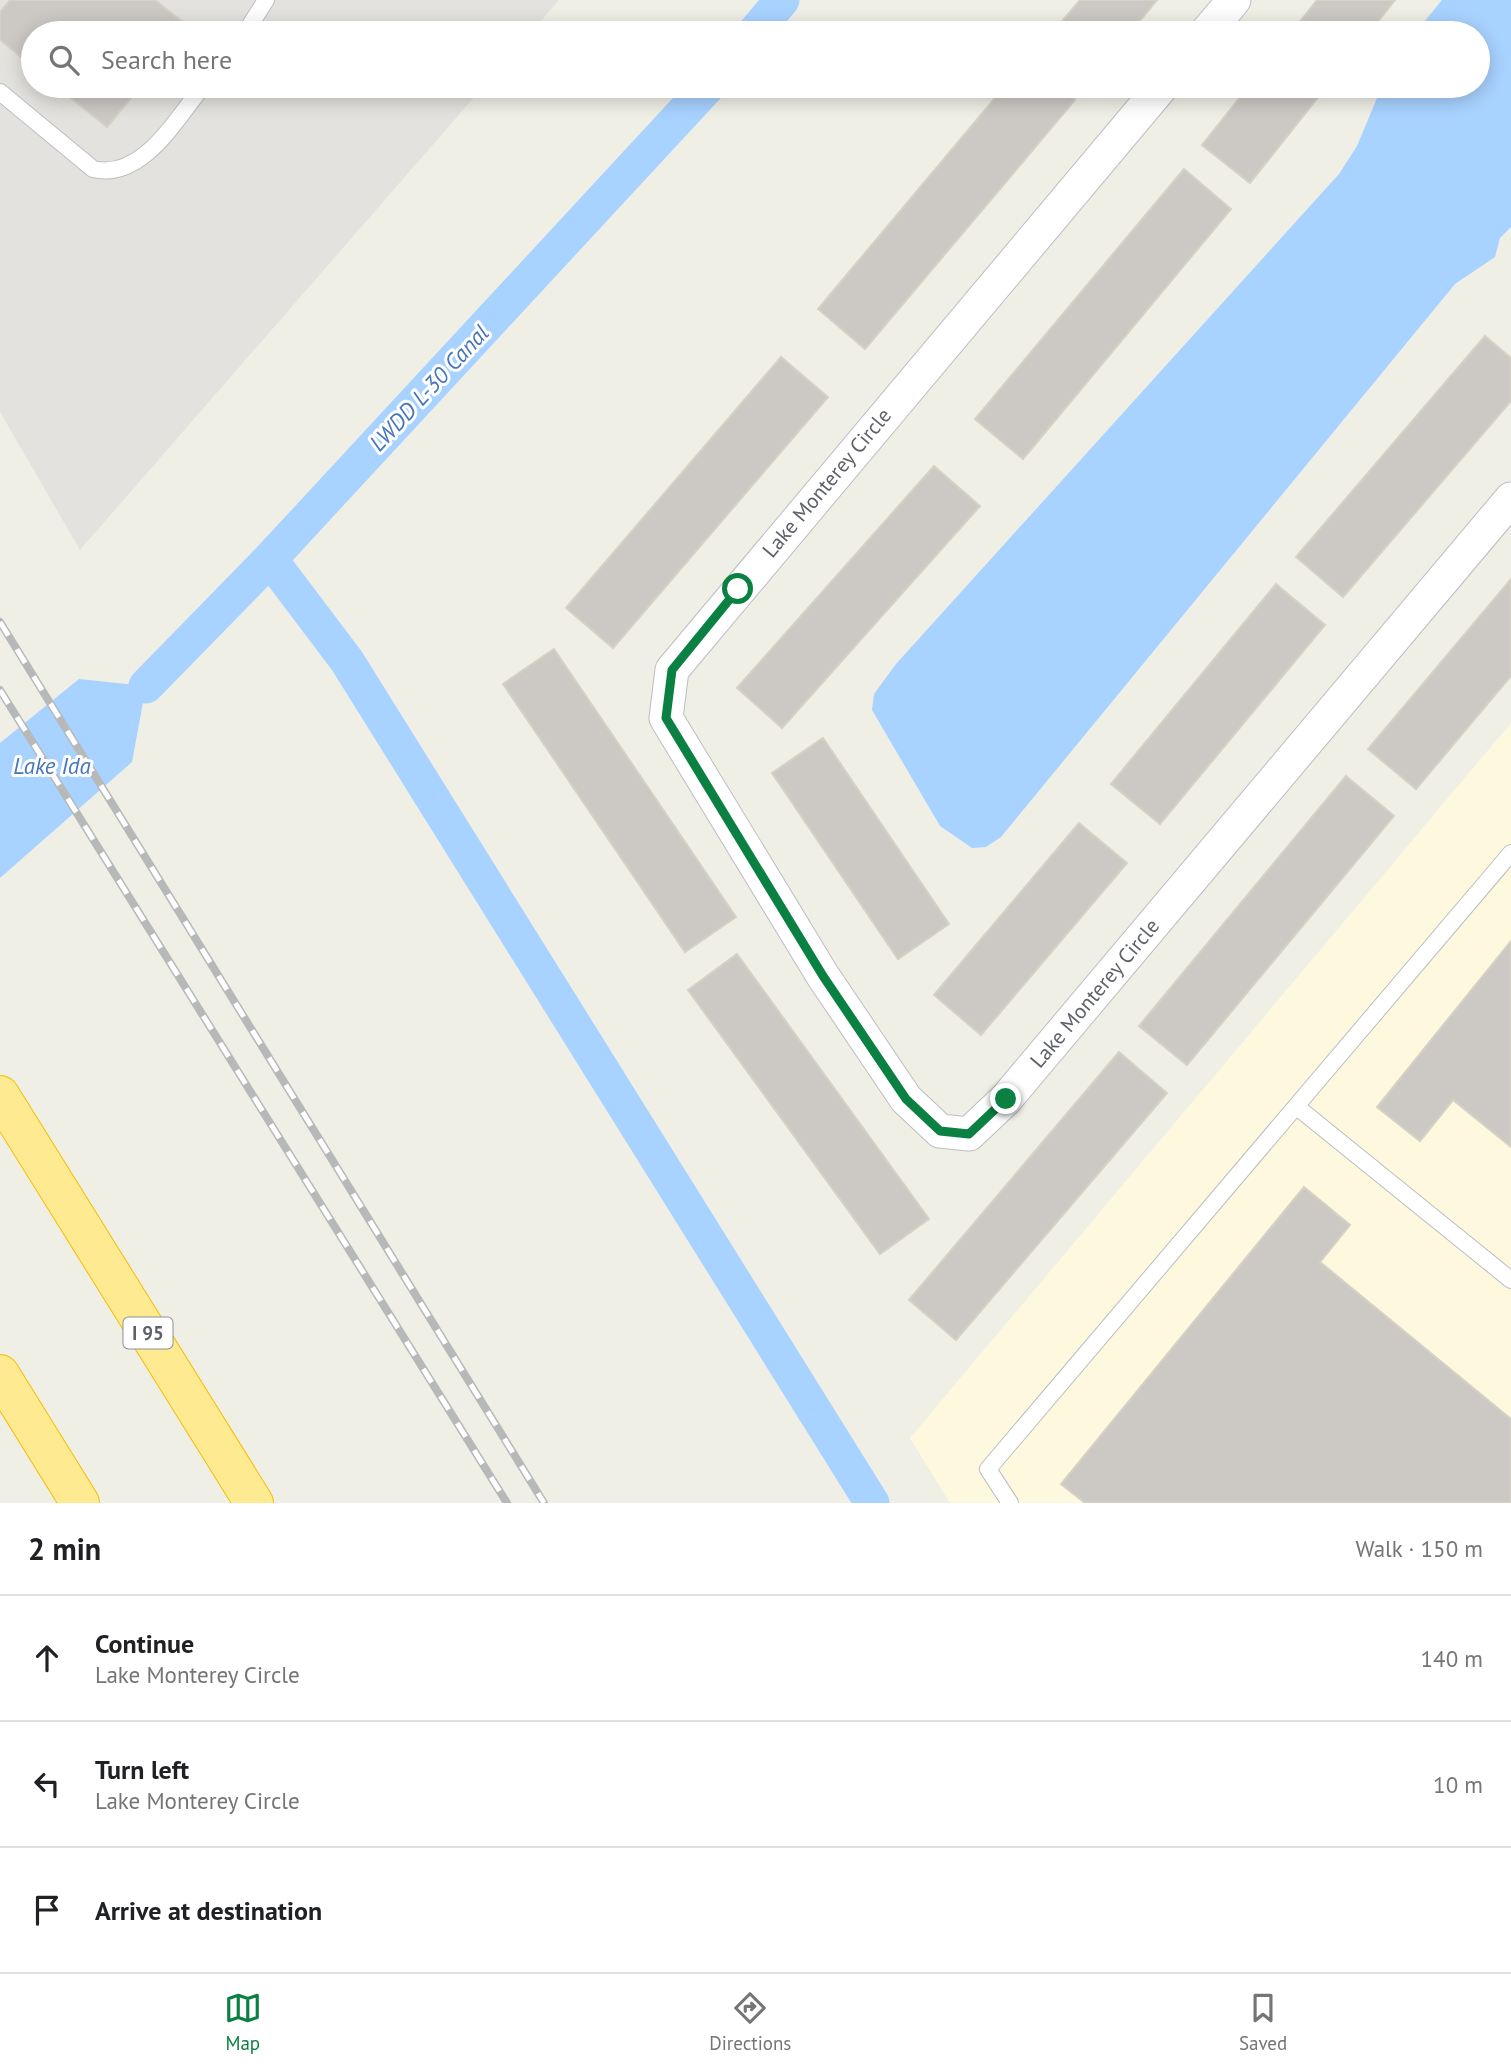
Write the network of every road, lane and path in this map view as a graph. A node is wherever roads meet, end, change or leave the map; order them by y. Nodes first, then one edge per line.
1 (265, 0) edge
2 (1234, 0) edge
3 (254, 21) edge
4 (1216, 21) edge
5 (0, 92) edge
6 (192, 98) edge
7 (1152, 98) edge
8 (1511, 499) edge
9 (1511, 853) edge
10 (0, 1095) edge
11 (1297, 1107) junction
12 (1511, 1280) edge
13 (0, 1374) edge
14 (80, 1503) edge
15 (254, 1503) edge
16 (1010, 1503) edge

1 - 3 lane
2 - 4 street
5 - 6 lane
7 - 8 street, Lake Monterey Circle
9 - 11 lane
10 - 15 highway, I 95
11 - 12 lane
11 - 16 lane
13 - 14 highway

